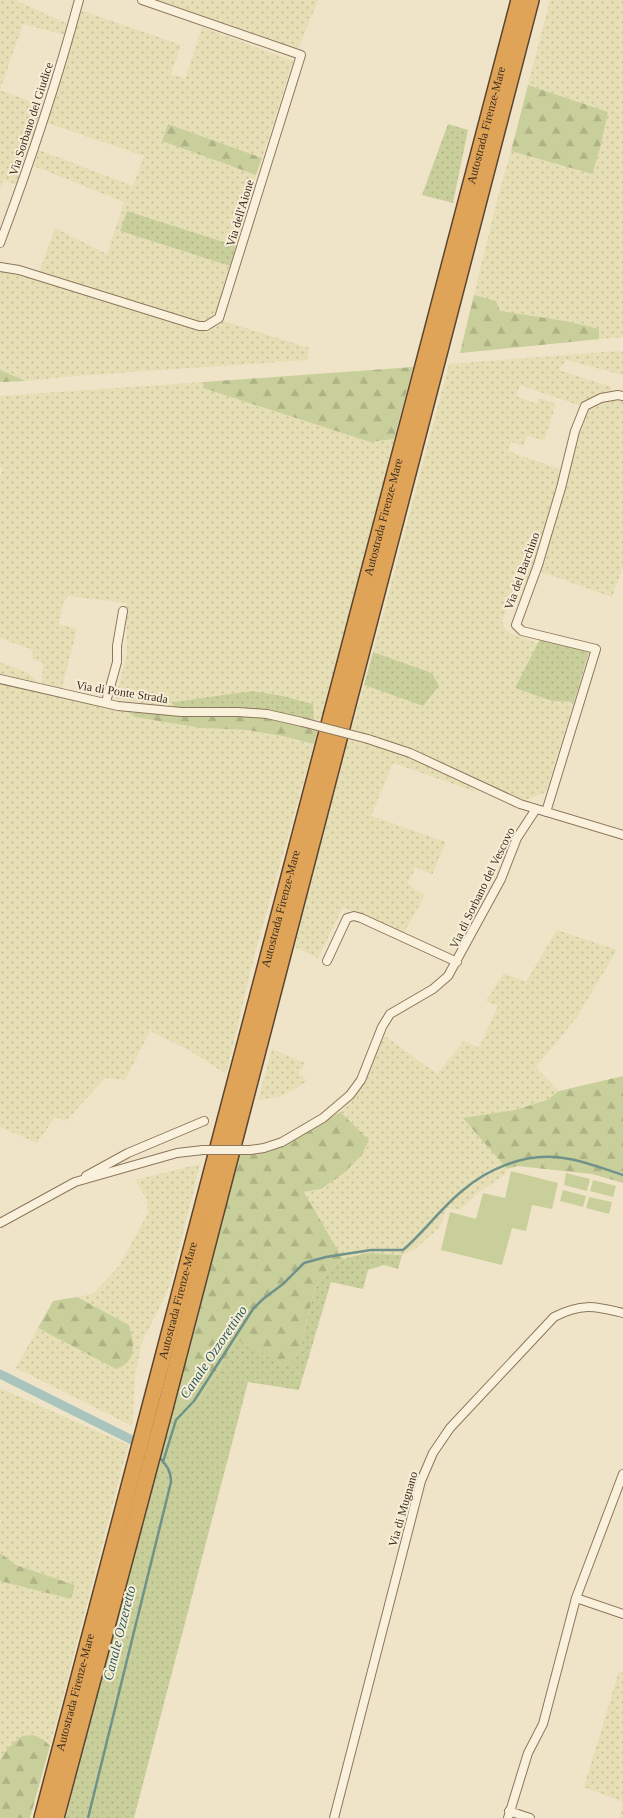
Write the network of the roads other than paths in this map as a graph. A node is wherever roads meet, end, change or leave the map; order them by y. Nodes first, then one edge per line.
1 (79, 0) edge
2 (142, 0) edge
3 (519, 0) edge
4 (531, 0) edge
5 (0, 243) edge
6 (0, 267) edge
7 (623, 396) edge
8 (123, 611) dead end
9 (0, 679) edge
10 (106, 702) junction
11 (536, 809) junction
12 (546, 812) junction
13 (623, 835) edge
14 (327, 961) dead end
15 (457, 962) junction
16 (204, 1121) dead end
17 (75, 1182) junction
18 (0, 1223) edge
19 (623, 1313) edge
20 (623, 1474) edge
21 (576, 1598) junction
22 (623, 1614) edge
23 (508, 1814) edge
24 (42, 1818) edge
25 (56, 1818) edge
26 (334, 1818) edge
27 (530, 1818) edge

1 - 5 street, Via Sorbano del Giudice
2 - 6 street, Via dell'Aione
3 - 24 highway, Autostrada Firenze-Mare
4 - 25 highway, Autostrada Firenze-Mare
7 - 12 street, Via del Barchino
8 - 10 street
9 - 10 street, Via di Ponte Strada
10 - 11 street, Via di Ponte Strada, bridge
11 - 12 street
11 - 15 street, Via di Sorbano del Vescovo
12 - 13 street
14 - 15 street
15 - 17 street, Via di Sorbano del Vescovo, bridge
16 - 17 street
17 - 18 street, Via di Sorbano del Vescovo
19 - 26 street, Via di Mugnano
20 - 21 street
21 - 22 street
21 - 23 street
23 - 27 street

